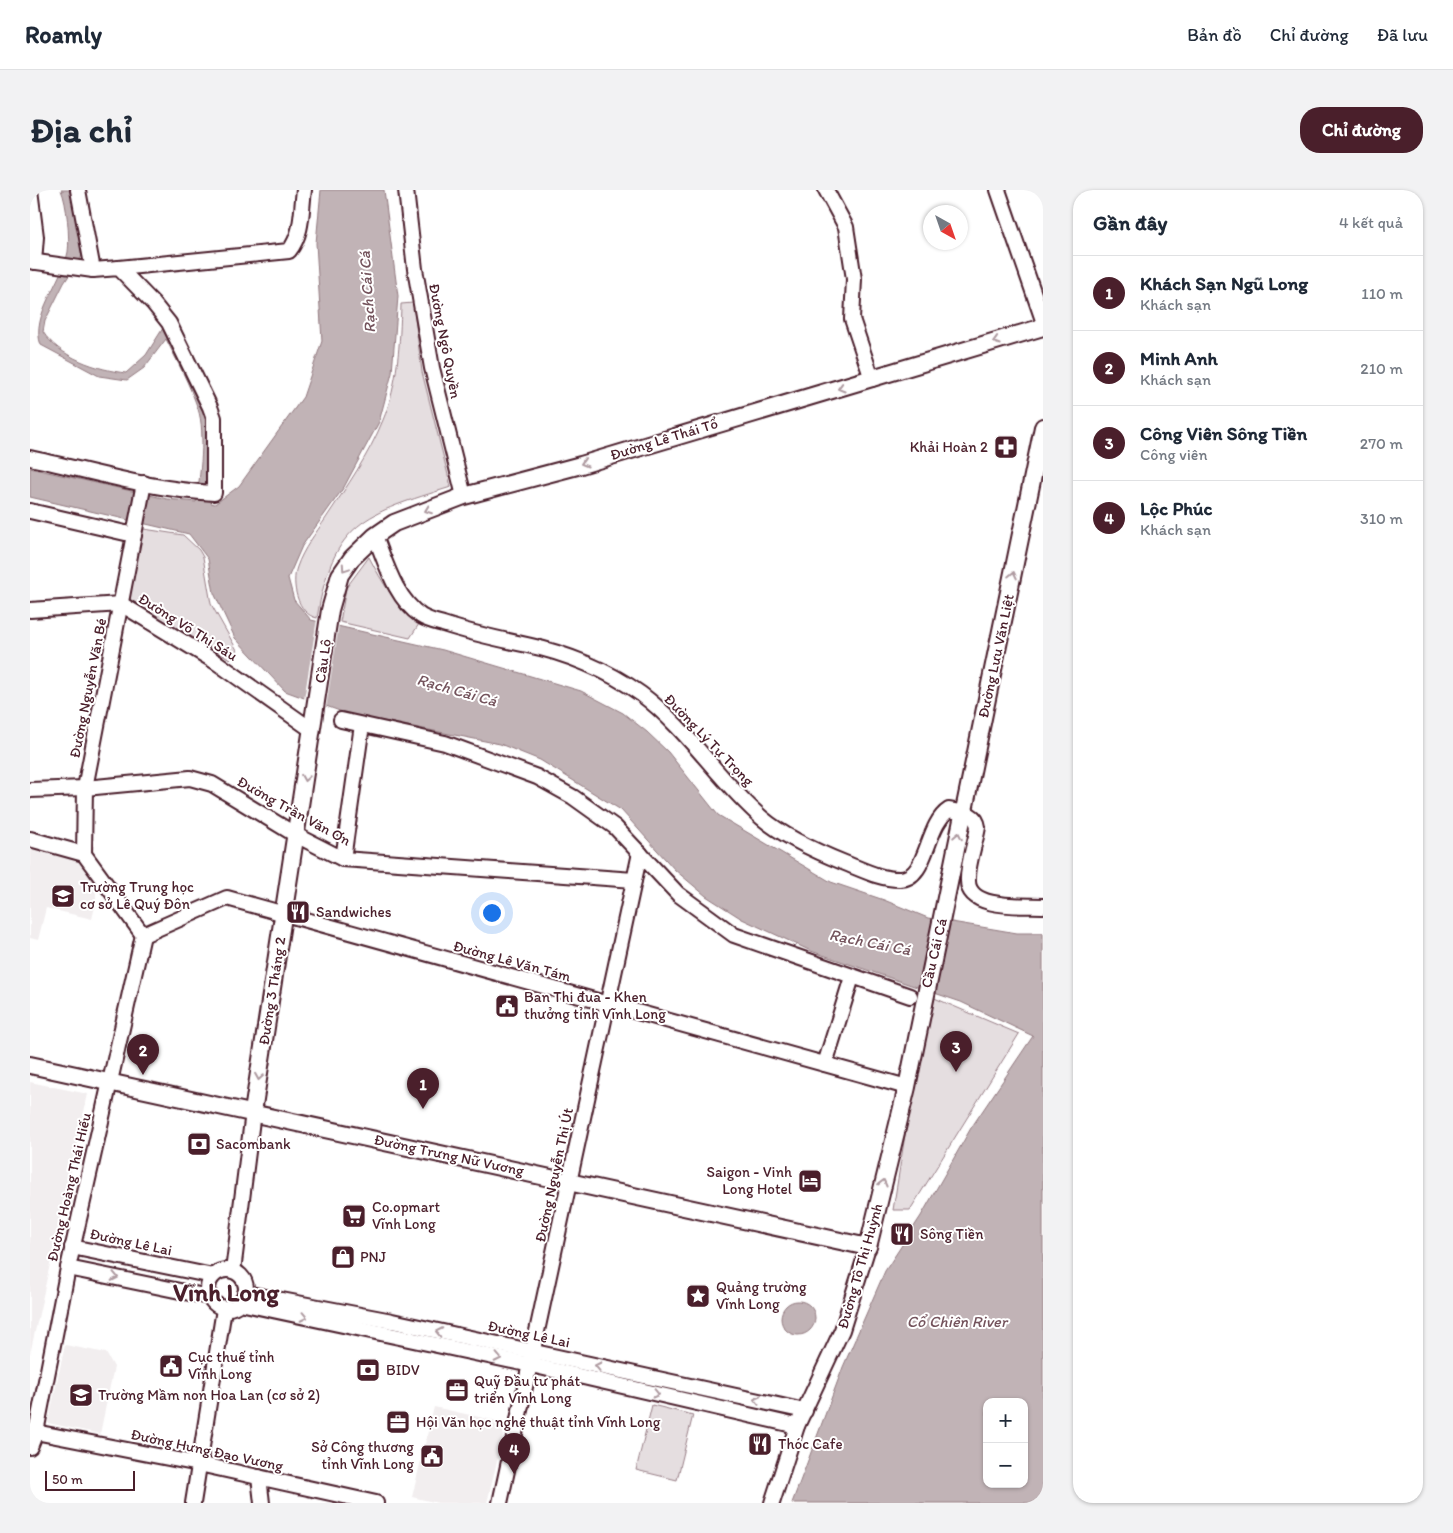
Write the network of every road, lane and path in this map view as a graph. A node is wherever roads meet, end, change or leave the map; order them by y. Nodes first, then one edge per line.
1 (30, 190) edge
2 (78, 190) edge
3 (304, 190) edge
4 (406, 190) edge
5 (826, 190) edge
6 (998, 190) edge
7 (32, 262) edge
8 (119, 268) junction
9 (90, 270) junction
10 (1043, 320) edge
11 (1043, 327) edge
12 (872, 379) junction
13 (1043, 427) edge
14 (30, 458) edge
15 (143, 487) junction
16 (464, 496) junction
17 (30, 511) edge
18 (135, 532) junction
19 (375, 536) junction
20 (121, 604) junction
21 (30, 610) edge
22 (330, 610) joint
23 (315, 711) joint
24 (341, 720) dead end
25 (362, 725) junction
26 (312, 730) junction
27 (85, 788) junction
28 (30, 790) edge
29 (963, 813) junction
30 (296, 834) junction
31 (30, 840) edge
32 (640, 853) junction
33 (84, 854) junction
34 (343, 859) junction
35 (634, 880) junction
36 (949, 884) joint
37 (1043, 906) edge
38 (284, 915) junction
39 (143, 935) junction
40 (852, 977) junction
41 (910, 996) dead end
42 (607, 1004) junction
43 (919, 1021) joint
44 (825, 1064) junction
45 (30, 1065) edge
46 (110, 1082) junction
47 (907, 1087) junction
48 (253, 1112) junction
49 (568, 1182) junction
50 (72, 1247) junction
51 (868, 1247) junction
52 (68, 1268) junction
53 (232, 1271) junction
54 (213, 1276) junction
55 (209, 1297) junction
56 (242, 1298) junction
57 (224, 1309) junction
58 (532, 1358) junction
59 (804, 1411) junction
60 (797, 1426) junction
61 (33, 1432) edge
62 (30, 1446) edge
63 (199, 1464) junction
64 (259, 1477) junction
65 (193, 1503) edge
66 (262, 1503) edge
67 (376, 1503) edge
68 (500, 1503) edge
69 (772, 1503) edge

1 - 7 street
2 - 9 street
3 - 8 street
4 - 16 street, Đường Ngô Quyền
5 - 12 street
6 - 10 street
7 - 9 street
8 - 9 street
8 - 15 street
11 -> 12 main road, Đường Lê Thái Tổ
12 -> 16 main road, Đường Lê Thái Tổ
29 -> 13 main road, Đường Lưu Văn Liệt
14 - 15 street
15 - 18 street, Đường Nguyễn Văn Bé
16 -> 19 main road, Đường Lê Thái Tổ
17 - 18 street
18 - 20 street, Đường Nguyễn Văn Bé
19 -> 22 main road, Đường Lê Thái Tổ
19 - 29 street, Đường Lý Tự Trọng
20 - 21 street, Đường Võ Thị Sáu
20 - 26 street, Đường Võ Thị Sáu
20 - 27 street, Đường Nguyễn Văn Bé
22 - 23 main road, Cầu Lộ
23 - 26 main road, Đường 3 Tháng 2
24 - 25 street
25 - 32 street
25 - 34 street
26 -> 30 main road, Đường 3 Tháng 2
27 - 28 street, Đường Trần Văn Ơn
27 - 30 street, Đường Trần Văn Ơn
27 - 33 street, Đường Nguyễn Văn Bé
36 -> 29 main road, Đường Lưu Văn Liệt
29 - 37 street
30 - 34 street, Đường Trần Văn Ơn
30 - 38 main road, Đường 3 Tháng 2
31 - 33 street
32 - 35 street, Đường Nguyễn Thị Út
32 - 40 street
33 - 39 street
34 - 35 street, Đường Trần Văn Ơn
35 - 42 street, Đường Nguyễn Thị Út
36 - 43 main road, Cầu Cái Cá
38 - 39 street, Đường Lê Văn Tám
38 - 42 street, Đường Lê Văn Tám
38 -> 48 main road, Đường 3 Tháng 2
39 - 46 street, Đường Hoàng Thái Hiếu
40 - 41 street
40 - 44 street
42 - 44 street, Đường Lê Văn Tám
42 - 49 street, Đường Nguyễn Thị Út
43 - 47 main road, Đường Tô Thị Huỳnh
44 - 47 street, Đường Lê Văn Tám
45 - 46 main road, Đường Trưng Nữ Vương
46 - 48 main road, Đường Trưng Nữ Vương
46 - 50 street, Đường Hoàng Thái Hiếu
51 -> 47 main road, Đường Tô Thị Huỳnh
48 - 49 main road, Đường Trưng Nữ Vương
48 - 53 street, Đường 3 Tháng 2
49 - 51 main road, Đường Trưng Nữ Vương
49 - 58 street, Đường Nguyễn Thị Út
50 - 52 street, Đường Hoàng Thái Hiếu
50 - 54 street, Đường Lê Lai
51 - 59 street, Đường Tô Thị Huỳnh
52 -> 55 street
52 - 61 street, Đường Hoàng Thái Hiếu
53 - 54 street
53 - 56 street
54 - 55 street
55 - 57 street
56 - 57 street
56 - 58 street, Đường Lê Lai
57 - 63 street
59 -> 58 street, Đường Lê Lai
58 -> 60 street, Đường Lê Lai
58 - 68 street, Đường Nguyễn Thị Út
59 - 60 street, Đường Tô Thị Huỳnh
60 - 69 street, Đường Tô Thị Huỳnh
61 - 62 street, Đường Hoàng Thái Hiếu
61 - 63 street, Đường Hưng Đạo Vương
63 - 64 street, Đường Hưng Đạo Vương
63 - 65 street
64 - 66 street
64 - 67 street, Đường Hưng Đạo Vương

